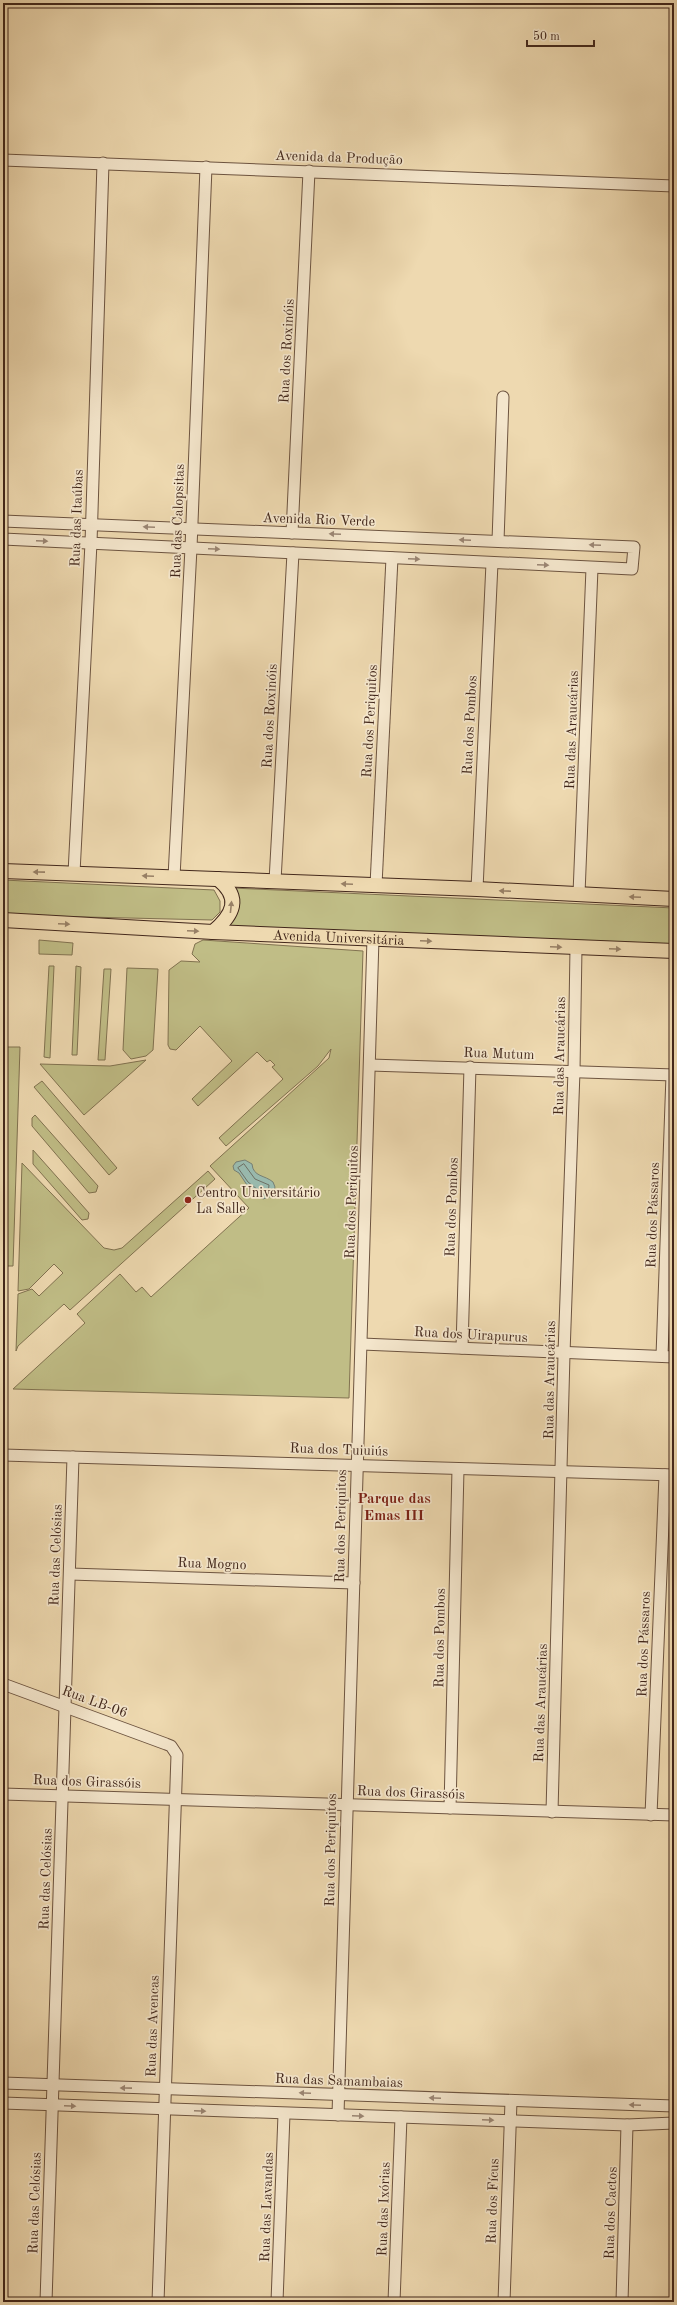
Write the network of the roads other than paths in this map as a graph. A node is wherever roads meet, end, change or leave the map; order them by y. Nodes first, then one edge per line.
1 (3, 160) edge
2 (103, 163) junction
3 (206, 167) junction
4 (309, 171) junction
5 (674, 186) edge
6 (503, 397) dead end
7 (3, 521) edge
8 (91, 524) junction
9 (192, 528) junction
10 (292, 533) junction
11 (3, 539) edge
12 (498, 541) junction
13 (91, 543) junction
14 (191, 548) junction
15 (293, 553) junction
16 (392, 558) junction
17 (492, 563) junction
18 (592, 568) junction
19 (3, 871) edge
20 (74, 873) junction
21 (174, 877) junction
22 (218, 879) junction
23 (276, 881) junction
24 (376, 885) junction
25 (477, 890) junction
26 (579, 894) junction
27 (674, 900) edge
28 (3, 920) edge
29 (213, 932) junction
30 (373, 938) junction
31 (576, 948) junction
32 (674, 951) edge
33 (370, 1065) junction
34 (470, 1067) junction
35 (574, 1071) junction
36 (673, 1075) edge
37 (362, 1344) junction
38 (462, 1348) junction
39 (564, 1354) junction
40 (662, 1356) junction
41 (674, 1357) edge
42 (3, 1455) edge
43 (73, 1457) junction
44 (356, 1464) junction
45 (458, 1468) junction
46 (562, 1472) junction
47 (670, 1475) edge
48 (70, 1574) junction
49 (354, 1583) junction
50 (3, 1684) edge
51 (64, 1706) junction
52 (174, 1751) joint
53 (3, 1794) edge
54 (62, 1796) junction
55 (174, 1799) junction
56 (346, 1805) junction
57 (450, 1808) junction
58 (552, 1812) junction
59 (650, 1815) junction
60 (674, 1815) edge
61 (3, 2083) edge
62 (52, 2086) junction
63 (165, 2089) junction
64 (339, 2094) junction
65 (511, 2100) junction
66 (3, 2103) edge
67 (52, 2106) junction
68 (674, 2106) edge
69 (164, 2109) junction
70 (284, 2114) junction
71 (338, 2115) junction
72 (402, 2118) junction
73 (510, 2121) junction
74 (674, 2124) edge
75 (627, 2125) junction
76 (46, 2302) edge
77 (158, 2302) edge
78 (277, 2302) edge
79 (394, 2302) edge
80 (504, 2302) edge
81 (622, 2302) edge

1 - 2 street, Avenida da Produção
2 - 3 street, Avenida da Produção
2 - 8 street, Rua das Itaúbas
3 - 4 street, Avenida da Produção
3 - 9 street, Rua das Calopsitas
4 - 5 street, Avenida da Produção
4 - 10 street, Rua dos Roxinóis
6 - 12 street
7 - 8 street, Avenida Rio Verde
9 -> 8 street, Avenida Rio Verde
8 - 13 street, Rua das Itaúbas
9 - 10 street, Avenida Rio Verde
9 - 14 street, Rua das Calopsitas
12 -> 10 street, Avenida Rio Verde
11 -> 13 street
18 -> 12 street, Avenida Rio Verde
13 - 14 street
13 - 20 street, Rua das Itaúbas
14 -> 15 street
14 - 21 street, Rua das Calopsitas
15 - 16 street
15 - 23 street, Rua dos Roxinóis
16 -> 17 street
16 - 24 street, Rua dos Periquitos
17 -> 18 street
17 - 25 street, Rua dos Pombos
18 - 26 street, Rua das Araucárias
20 -> 19 main road
21 -> 20 main road
21 - 22 main road
22 - 23 main road
29 -> 22 main road
24 -> 23 main road
24 - 25 main road
26 -> 25 main road
27 -> 26 main road
28 -> 29 main road, Avenida Universitária
29 - 30 main road, Avenida Universitária
30 -> 31 main road, Avenida Universitária
30 - 33 street, Rua dos Periquitos
31 -> 32 main road, Avenida Universitária
31 - 35 street, Rua das Araucárias
33 - 34 street, Rua Mutum
33 - 37 street, Rua dos Periquitos
34 - 35 street, Rua Mutum
34 - 38 street, Rua dos Pombos
35 - 36 street, Rua Mutum
35 - 39 street, Rua das Araucárias
36 - 40 street, Rua dos Pássaros
37 - 38 street, Rua dos Uirapurus
37 - 44 street, Rua dos Periquitos
38 - 39 street, Rua dos Uirapurus
39 - 40 street, Rua dos Uirapurus
39 - 46 street, Rua das Araucárias
40 - 41 street, Rua dos Uirapurus
42 - 43 street, Rua dos Tuiuiús
43 - 44 street, Rua dos Tuiuiús
43 - 48 street, Rua das Celósias
44 - 45 street, Rua dos Tuiuiús
44 - 49 street, Rua dos Periquitos
45 - 46 street, Rua dos Tuiuiús
45 - 57 street, Rua dos Pombos
46 - 47 street, Rua dos Tuiuiús
46 - 58 street, Rua das Araucárias
47 - 59 street, Rua dos Pássaros
48 - 49 street, Rua Mogno
48 - 51 street, Rua das Celósias
49 - 56 street, Rua dos Periquitos
50 - 51 street, Rua LB-06
51 - 52 street, Rua LB-06
51 - 54 street, Rua das Celósias
52 - 55 street, Rua das Avencas
53 - 54 street, Rua dos Girassóis
54 - 55 street, Rua dos Girassóis
54 - 62 street, Rua das Celósias
55 - 56 street, Rua dos Girassóis
55 - 63 street, Rua das Avencas
56 - 57 street, Rua dos Girassóis
56 - 64 street, Rua dos Periquitos
57 - 58 street, Rua dos Girassóis
58 - 59 street, Rua dos Girassóis
59 - 60 street, Rua dos Girassóis
61 - 62 street, Rua das Samambaias
63 -> 62 street, Rua das Samambaias
62 - 67 street, Rua das Celósias
64 -> 63 street, Rua das Samambaias
63 - 69 street, Rua das Avencas
65 -> 64 street, Rua das Samambaias
64 - 71 street, Rua dos Periquitos
68 -> 65 street, Rua das Samambaias
65 - 73 street, Rua dos Fícus
66 - 67 street
67 -> 69 street
67 - 76 street, Rua das Celósias
69 -> 70 street
69 - 77 street, Rua das Avencas
70 - 71 street
70 - 78 street, Rua das Lavandas
71 -> 72 street
72 -> 73 street
72 - 79 street, Rua das Ixórias
73 - 75 street
73 - 80 street, Rua dos Fícus
74 - 75 street
75 - 81 street, Rua dos Cactos

